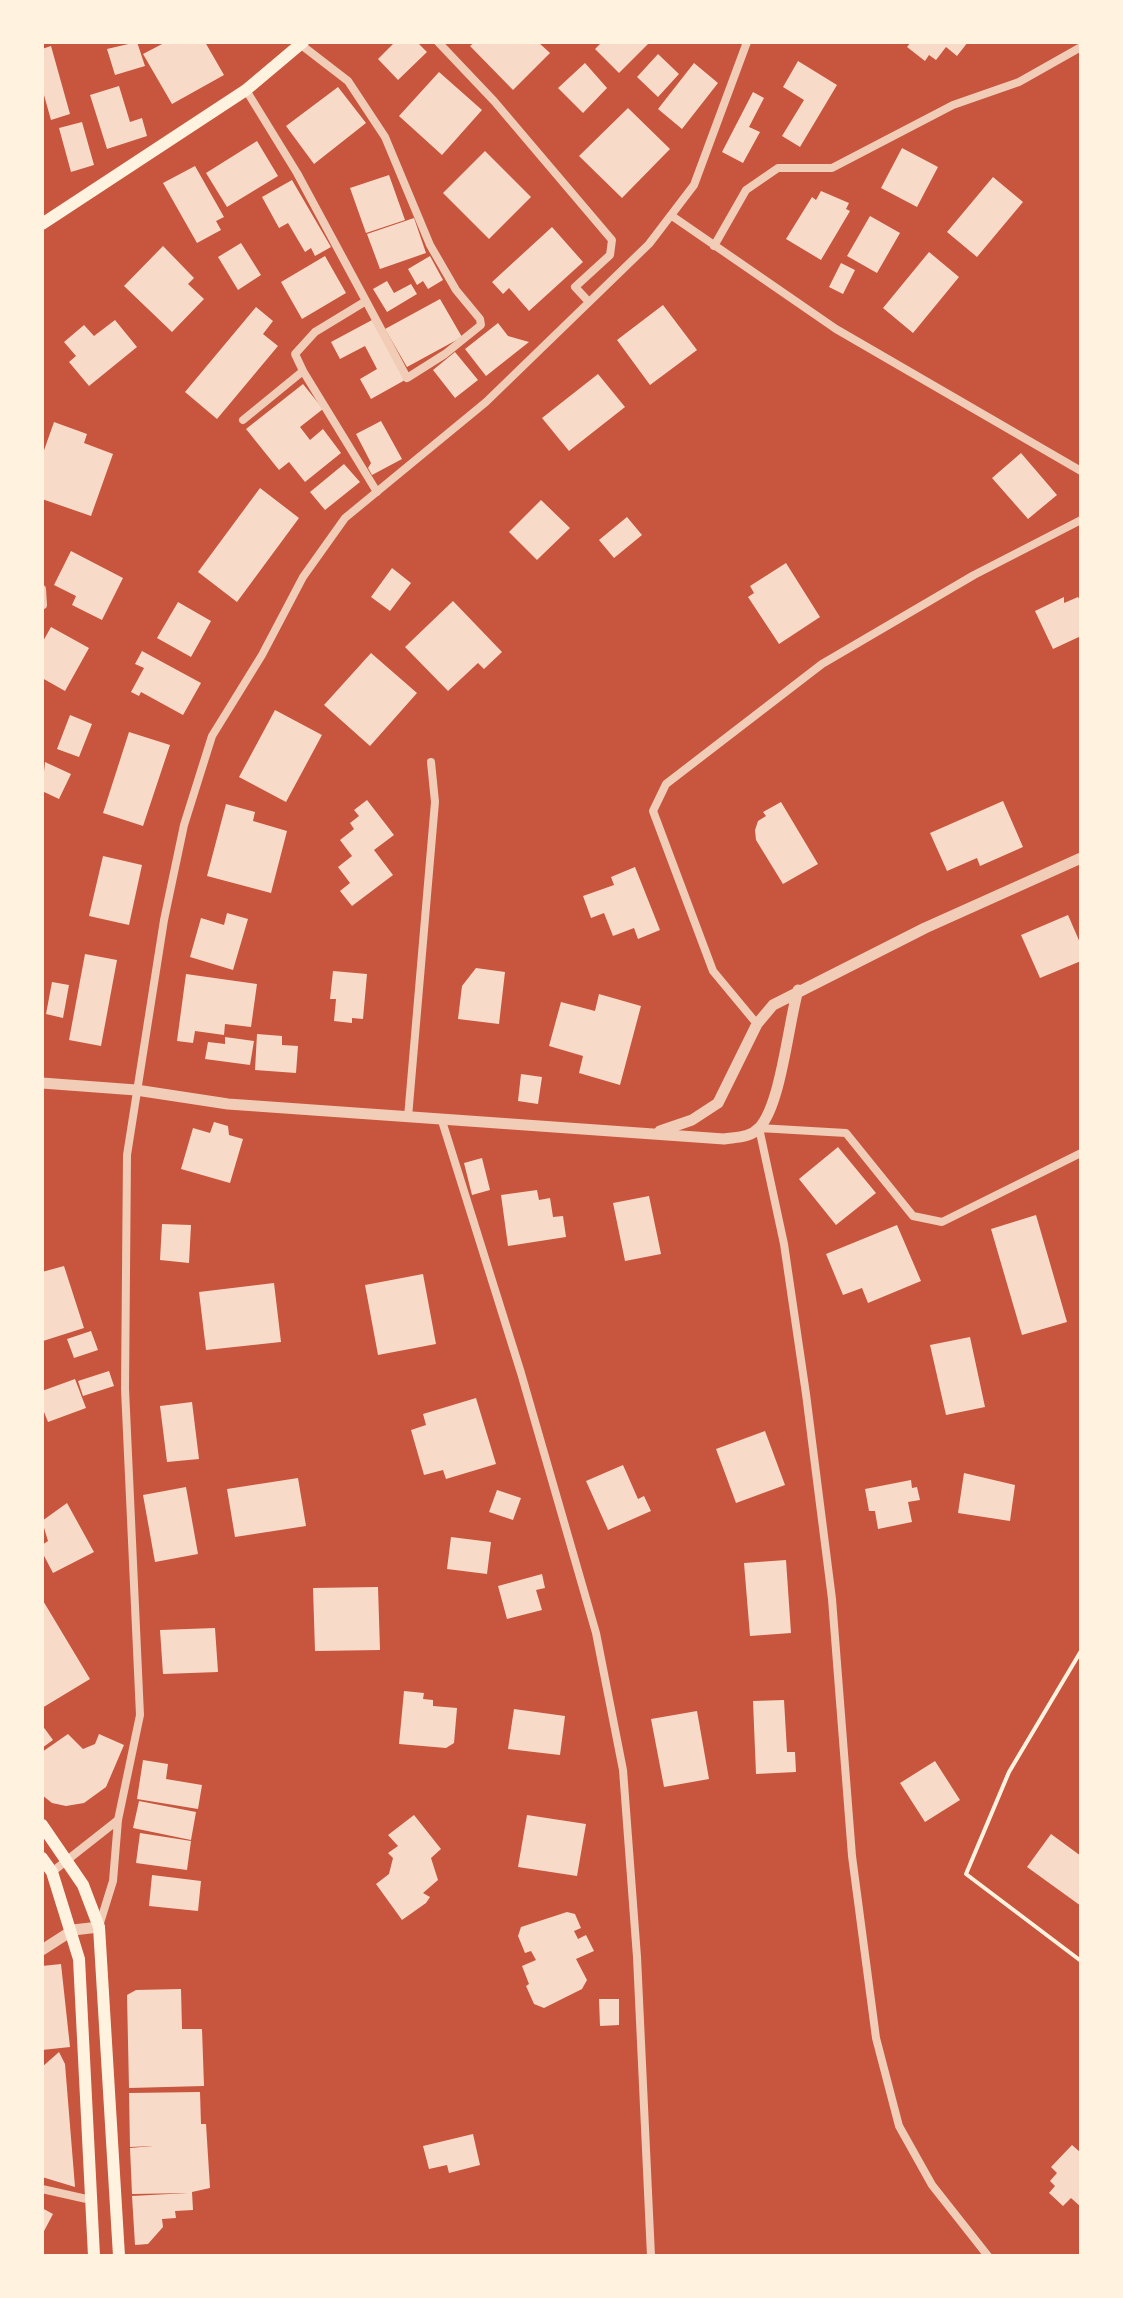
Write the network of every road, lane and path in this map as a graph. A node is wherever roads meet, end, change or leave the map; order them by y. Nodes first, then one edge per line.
1 (438, 42) edge
2 (747, 42) edge
3 (302, 43) edge
4 (1081, 47) edge
5 (246, 90) junction
6 (672, 216) junction
7 (42, 224) edge
8 (714, 246) junction
9 (366, 301) junction
10 (589, 302) junction
11 (303, 371) junction
12 (243, 420) dead end
13 (1081, 471) edge
14 (377, 492) junction
15 (1081, 520) edge
16 (42, 589) edge
17 (43, 605) edge
18 (431, 762) dead end
19 (1081, 858) edge
20 (798, 990) junction
21 (757, 1024) junction
22 (42, 1083) edge
23 (136, 1090) junction
24 (408, 1117) junction
25 (442, 1121) junction
26 (759, 1128) junction
27 (656, 1133) junction
28 (1081, 1153) edge
29 (1081, 1651) edge
30 (118, 1820) junction
31 (42, 1825) edge
32 (42, 1858) edge
33 (67, 1858) junction
34 (52, 1872) junction
35 (99, 1927) junction
36 (73, 1930) junction
37 (42, 1950) edge
38 (1081, 1961) edge
39 (42, 2189) edge
40 (91, 2200) junction
41 (94, 2256) edge
42 (119, 2256) edge
43 (651, 2256) edge
44 (988, 2256) edge

1 - 10 street
2 - 6 street
3 - 5 main road
3 - 9 street
4 - 8 street
5 - 7 main road
5 - 9 street
6 - 8 street
6 - 10 street
8 - 13 street
9 - 11 street
10 - 14 street
11 - 12 street
11 - 14 street
14 - 23 street
15 - 21 street
16 - 17 street
18 - 24 street
19 - 20 street
20 - 21 street
20 - 26 street
21 - 27 street
22 - 23 street
23 - 24 street
23 - 30 street
24 - 25 street
25 - 27 street
25 - 43 street
26 - 27 street
26 - 28 street
26 - 44 street
29 - 38 path
30 - 33 street
30 - 35 street
31 - 33 main road
32 - 34 main road
33 - 34 street
33 - 35 main road
34 - 36 main road
35 - 36 street
35 - 42 main road
36 - 37 street
36 - 40 main road
39 - 40 street
40 - 41 main road

